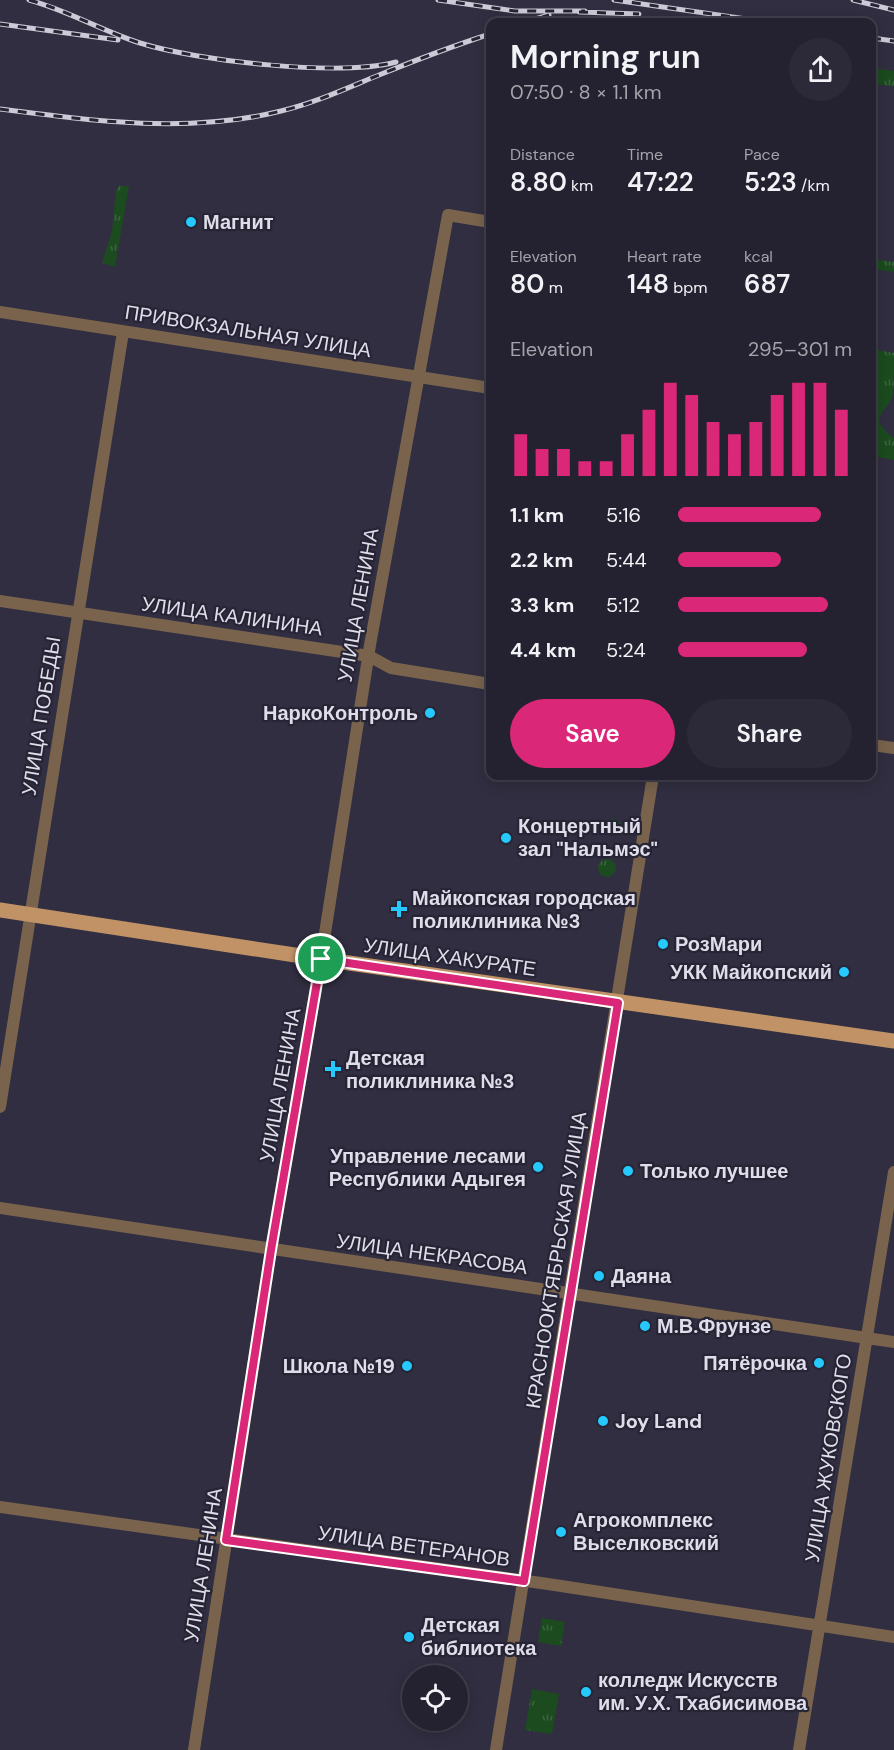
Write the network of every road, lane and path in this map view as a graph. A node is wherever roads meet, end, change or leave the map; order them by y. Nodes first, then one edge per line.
1 (486, 221) edge
2 (0, 312) edge
3 (123, 332) junction
4 (418, 378) junction
5 (486, 387) edge
6 (0, 601) edge
7 (78, 614) junction
8 (369, 656) junction
9 (486, 683) edge
10 (876, 746) edge
11 (894, 748) edge
12 (652, 780) edge
13 (0, 910) edge
14 (31, 915) junction
15 (321, 959) junction
16 (618, 1003) junction
17 (894, 1041) edge
18 (0, 1107) edge
19 (894, 1172) edge
20 (0, 1208) edge
21 (271, 1250) junction
22 (570, 1294) junction
23 (868, 1339) junction
24 (894, 1342) edge
25 (0, 1507) edge
26 (226, 1540) junction
27 (524, 1581) junction
28 (820, 1626) junction
29 (894, 1637) edge
30 (194, 1750) edge
31 (496, 1750) edge
32 (799, 1750) edge

1 - 4 street, УЛИЦА ЛЕНИНА
2 - 3 street, ПРИВОКЗАЛЬНАЯ УЛИЦА
3 - 4 street, ПРИВОКЗАЛЬНАЯ УЛИЦА
3 - 7 street, УЛИЦА ПОБЕДЫ
4 - 5 street, ПРИВОКЗАЛЬНАЯ УЛИЦА
4 - 8 street, УЛИЦА ЛЕНИНА
6 - 7 street, УЛИЦА КАЛИНИНА
7 - 8 street, УЛИЦА КАЛИНИНА
7 - 14 street, УЛИЦА ПОБЕДЫ
8 - 9 street, УЛИЦА КАЛИНИНА
8 - 15 street, УЛИЦА ЛЕНИНА
10 - 11 street
12 - 16 street, КРАСНООКТЯБРЬСКАЯ УЛИЦА
13 - 14 main road, УЛИЦА ХАКУРАТЕ
14 - 15 main road, УЛИЦА ХАКУРАТЕ
14 - 18 street, УЛИЦА ПОБЕДЫ
15 - 16 main road, УЛИЦА ХАКУРАТЕ
15 - 21 street, УЛИЦА ЛЕНИНА
16 - 17 main road, УЛИЦА ХАКУРАТЕ
16 - 22 street, КРАСНООКТЯБРЬСКАЯ УЛИЦА
19 - 23 street, УЛИЦА ЖУКОВСКОГО
20 - 21 street, УЛИЦА НЕКРАСОВА
21 - 22 street, УЛИЦА НЕКРАСОВА
21 - 26 street, УЛИЦА ЛЕНИНА
22 - 23 street, УЛИЦА НЕКРАСОВА
22 - 27 street, КРАСНООКТЯБРЬСКАЯ УЛИЦА
23 - 24 street, УЛИЦА НЕКРАСОВА
23 - 28 street, УЛИЦА ЖУКОВСКОГО
25 - 26 street, УЛИЦА ВЕТЕРАНОВ
26 - 27 street, УЛИЦА ВЕТЕРАНОВ
26 - 30 street, УЛИЦА ЛЕНИНА
27 - 28 street, УЛИЦА ВЕТЕРАНОВ
27 - 31 street, КРАСНООКТЯБРЬСКАЯ УЛИЦА
28 - 29 street, УЛИЦА ВЕТЕРАНОВ
28 - 32 street, УЛИЦА ЖУКОВСКОГО

